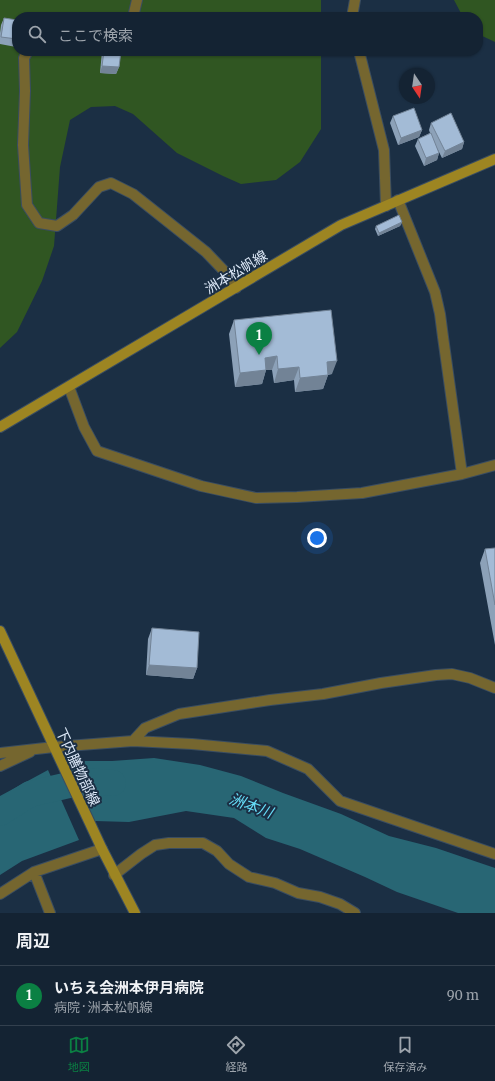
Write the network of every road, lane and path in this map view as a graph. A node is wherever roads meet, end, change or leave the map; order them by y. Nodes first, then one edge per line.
1 (138, 0) edge
2 (355, 0) edge
3 (134, 12) edge
4 (353, 12) edge
5 (25, 56) edge
6 (360, 56) edge
7 (495, 159) edge
8 (398, 200) junction
9 (386, 206) junction
10 (236, 288) junction
11 (69, 386) junction
12 (0, 427) edge
13 (495, 465) edge
14 (462, 474) junction
15 (0, 630) edge
16 (495, 688) edge
17 (133, 741) junction
18 (54, 747) junction
19 (37, 749) junction
20 (0, 753) edge
21 (0, 766) edge
22 (102, 849) junction
23 (495, 854) edge
24 (34, 872) junction
25 (114, 874) junction
26 (0, 894) edge
27 (50, 913) edge
28 (135, 913) edge
29 (355, 913) edge

1 - 3 street
2 - 4 street
5 - 10 street
6 - 9 street
7 - 8 main road, 洲本松帆線
8 - 9 main road, 洲本松帆線
8 - 14 street
9 - 10 main road, 洲本松帆線
10 - 11 main road, 洲本松帆線
11 - 12 main road, 洲本松帆線
11 - 14 street
13 - 14 street
15 - 18 main road, 下内膳物部線
16 - 17 street
17 - 18 street
17 - 23 street
18 - 19 street
18 - 22 main road, 下内膳物部線
19 - 20 street
19 - 21 street
22 - 24 street
22 - 25 main road, 下内膳物部線
24 - 26 street
24 - 27 street
25 - 28 main road, 下内膳物部線
25 - 29 street

